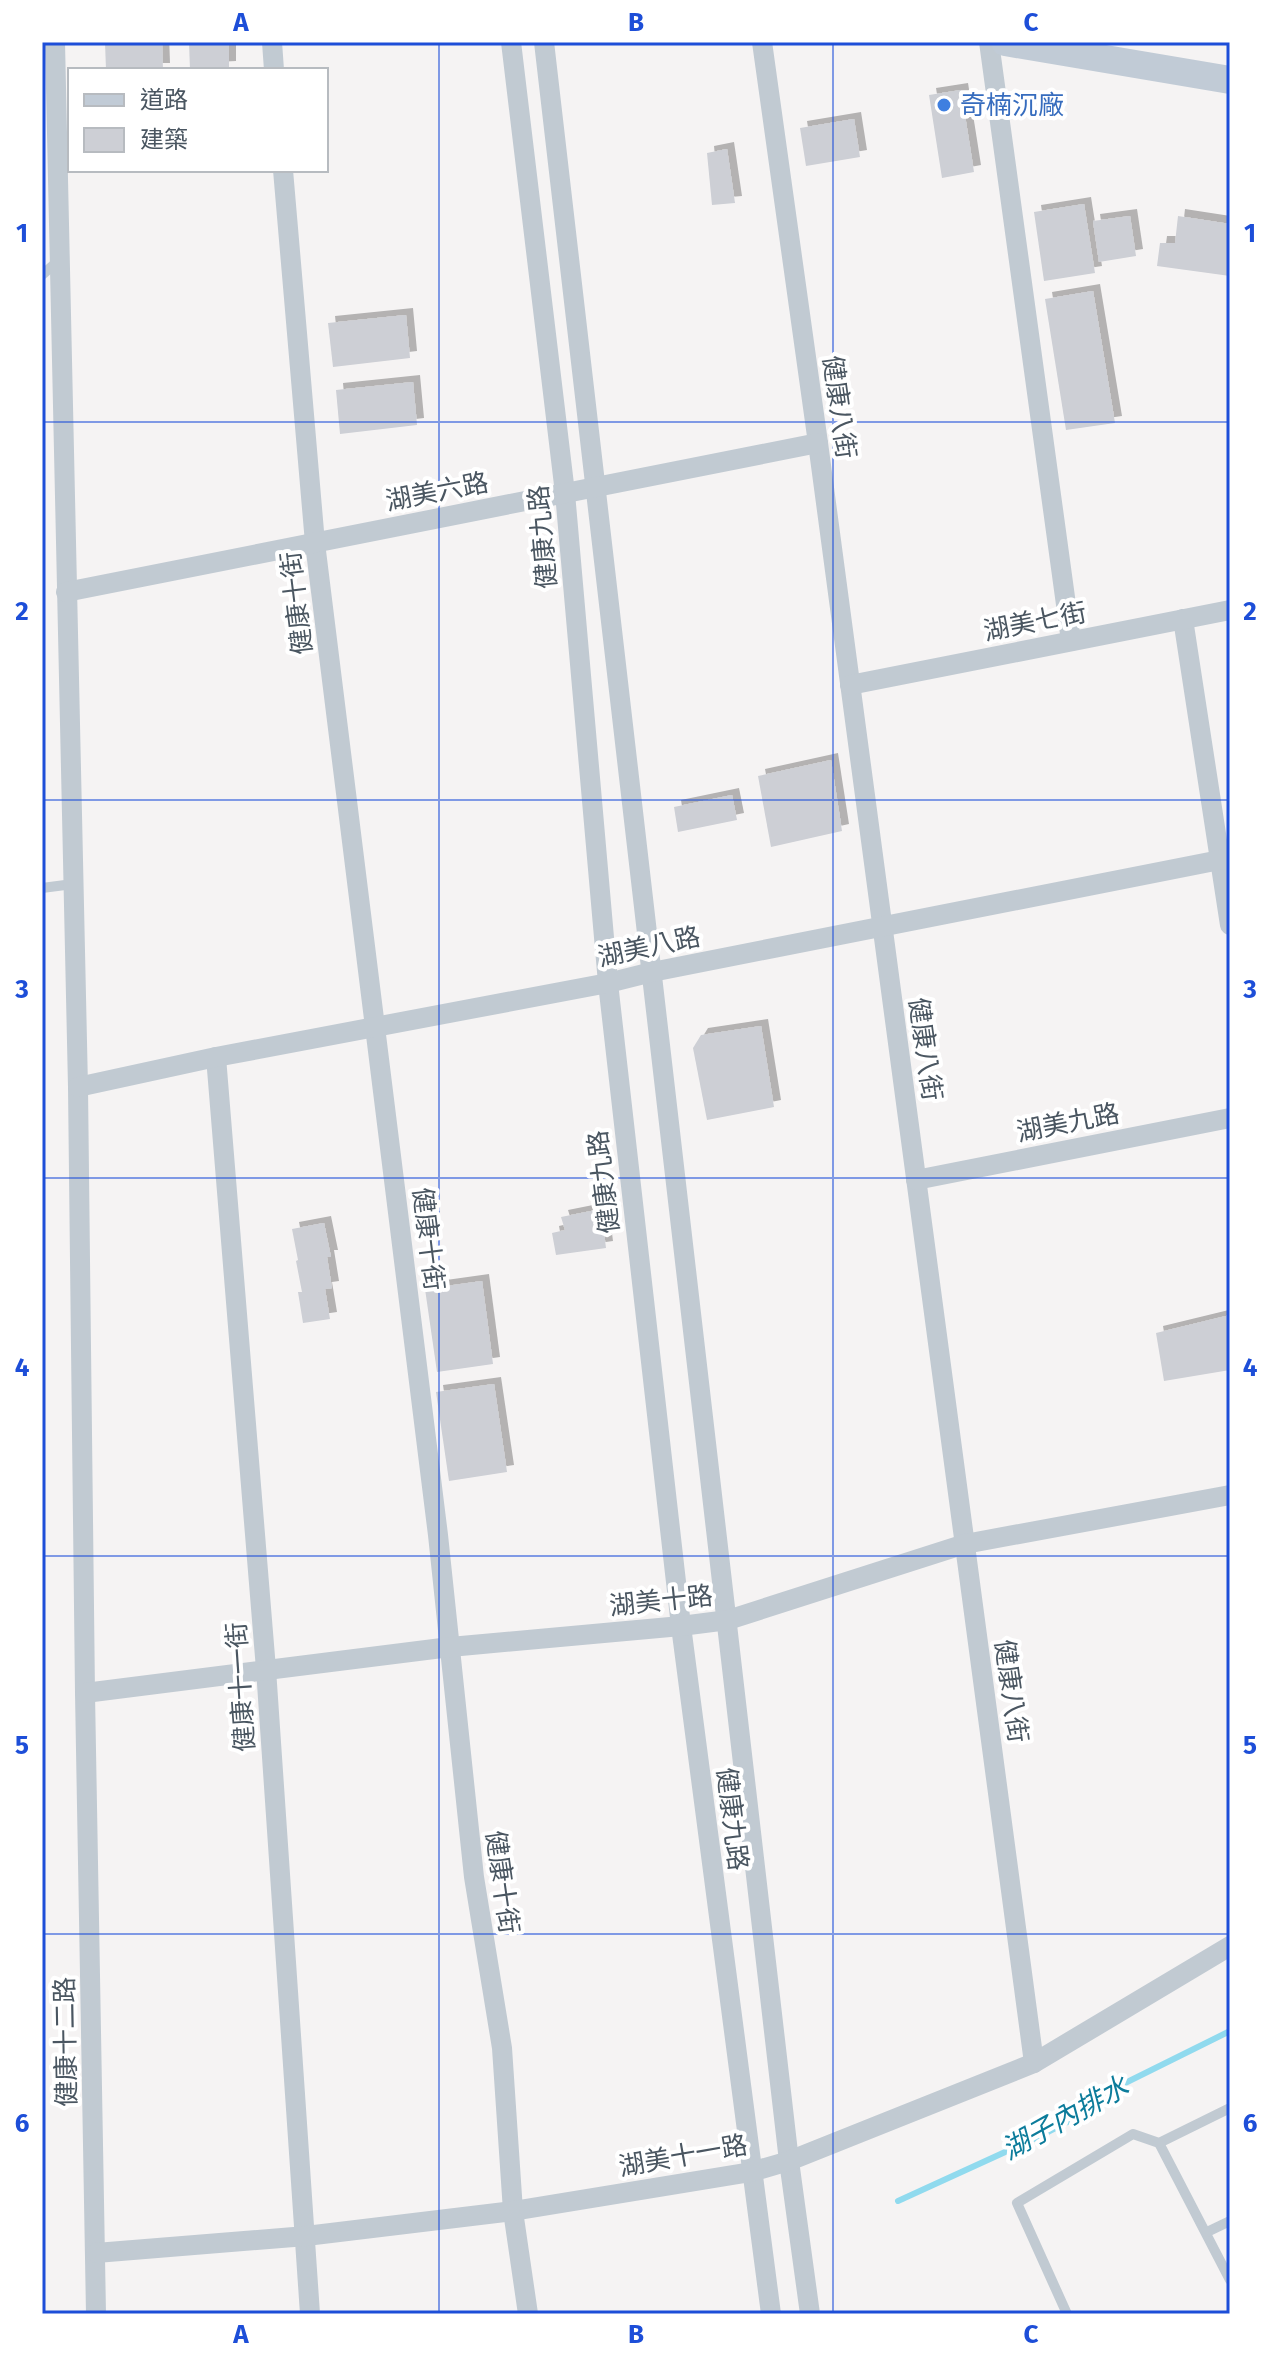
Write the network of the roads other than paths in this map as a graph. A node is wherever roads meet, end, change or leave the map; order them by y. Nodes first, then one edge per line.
1 (55, 42) edge
2 (272, 42) edge
3 (511, 42) edge
4 (544, 42) edge
5 (762, 42) edge
6 (989, 42) edge
7 (1005, 42) edge
8 (274, 68) edge
9 (1230, 80) edge
10 (50, 160) edge
11 (283, 172) edge
12 (59, 260) junction
13 (42, 275) edge
14 (818, 443) junction
15 (596, 487) junction
16 (565, 493) junction
17 (315, 543) junction
18 (66, 592) junction
19 (1230, 610) edge
20 (1183, 619) junction
21 (1071, 641) junction
22 (850, 685) junction
23 (1225, 859) edge
24 (73, 884) junction
25 (42, 888) edge
26 (1230, 925) edge
27 (883, 927) junction
28 (652, 972) junction
29 (608, 983) junction
30 (375, 1027) junction
31 (216, 1057) junction
32 (78, 1087) junction
33 (1230, 1118) edge
34 (916, 1180) junction
35 (1230, 1495) edge
36 (965, 1544) junction
37 (728, 1620) junction
38 (681, 1626) junction
39 (450, 1647) junction
40 (266, 1669) junction
41 (85, 1693) junction
42 (1230, 1946) edge
43 (1034, 2063) junction
44 (1230, 2108) edge
45 (1159, 2143) junction
46 (789, 2161) junction
47 (751, 2172) junction
48 (513, 2211) junction
49 (1230, 2221) edge
50 (1207, 2232) junction
51 (306, 2236) junction
52 (96, 2253) junction
53 (1230, 2280) edge
54 (96, 2314) edge
55 (310, 2314) edge
56 (528, 2314) edge
57 (771, 2314) edge
58 (810, 2314) edge
59 (1067, 2314) edge

1 - 10 street, 健康十二路
2 - 8 street
3 - 16 street, 健康九路
4 - 15 street
5 - 14 street, 健康八街
6 - 21 street
7 - 9 street
10 - 12 street, 健康十二路
11 - 17 street, 健康十街
12 - 13 lane
12 - 18 street, 健康十二路
14 - 15 street, 湖美六路
14 - 22 street, 健康八街
15 - 16 street, 湖美六路
15 - 28 street
16 - 17 street, 湖美六路
16 - 29 street, 健康九路
17 - 18 street, 湖美六路
17 - 30 street, 健康十街
18 - 24 street, 健康十二路
19 - 20 street, 湖美七街
20 - 21 street, 湖美七街
20 - 23 street
21 - 22 street, 湖美七街
22 - 27 street, 健康八街
23 - 26 street
23 - 27 street, 湖美八路
24 - 25 lane
24 - 32 street, 健康十二路
27 - 28 street, 湖美八路
27 - 34 street, 健康八街
28 - 29 street, 湖美八路
28 - 37 street
29 - 30 street, 湖美八路
29 - 38 street, 健康九路
30 - 31 street, 湖美八路
30 - 39 street, 健康十街
31 - 32 street, 湖美八路
31 - 40 street, 健康十一街
32 - 41 street, 健康十二路
33 - 34 street, 湖美九路
34 - 36 street, 健康八街
35 - 36 street, 湖美十路
36 - 37 street, 湖美十路
36 - 43 street, 健康八街
37 - 38 street, 湖美十路
37 - 46 street
38 - 39 street, 湖美十路
38 - 47 street, 健康九路
39 - 40 street, 湖美十路
39 - 48 street, 健康十街
40 - 41 street, 湖美十路
40 - 51 street, 健康十一街
41 - 52 street, 健康十二路
42 - 43 street, 湖美十一路
43 - 46 street, 湖美十一路
44 - 45 lane
45 - 50 lane
45 - 59 lane
46 - 47 street, 湖美十一路
46 - 58 street
47 - 48 street, 湖美十一路
47 - 57 street, 健康九路
48 - 51 street, 湖美十一路
48 - 56 street, 健康十街
49 - 50 lane
50 - 53 lane
51 - 52 street, 湖美十一路
51 - 55 street, 健康十一街
52 - 54 street, 健康十二路

